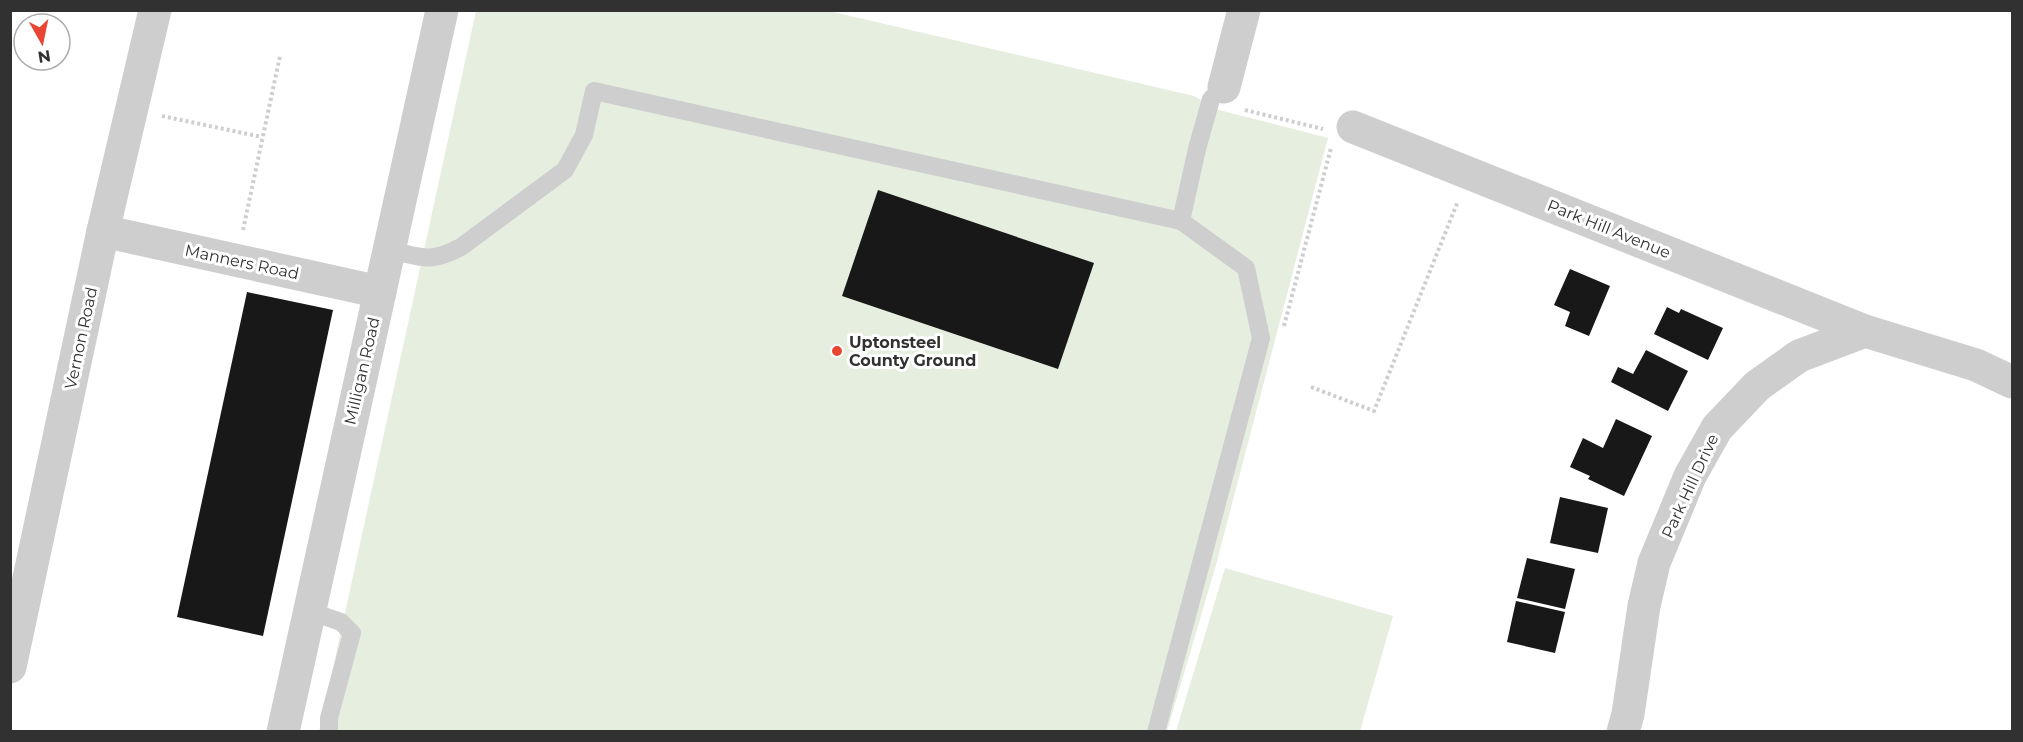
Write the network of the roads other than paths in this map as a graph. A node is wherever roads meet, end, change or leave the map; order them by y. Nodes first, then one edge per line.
1 (155, 10) edge
2 (442, 10) edge
3 (1244, 10) edge
4 (1224, 87) joint
5 (1353, 127) dead end
6 (1181, 221) junction
7 (104, 231) junction
8 (389, 250) junction
9 (380, 292) junction
10 (1864, 332) junction
11 (2013, 382) edge
12 (309, 610) junction
13 (10, 667) edge
14 (283, 732) edge
15 (329, 732) edge
16 (1156, 732) edge
17 (1623, 732) edge

1 - 7 street, Vernon Road
2 - 8 street, Milligan Road
3 - 4 street
4 - 6 lane
5 - 10 street, Park Hill Avenue
6 - 8 lane
6 - 16 lane
7 - 9 street, Manners Road
7 - 13 street, Vernon Road
8 - 9 street, Milligan Road
9 - 12 street, Milligan Road
10 - 11 street
10 - 17 street, Park Hill Drive
12 - 14 street, Milligan Road
12 - 15 lane

